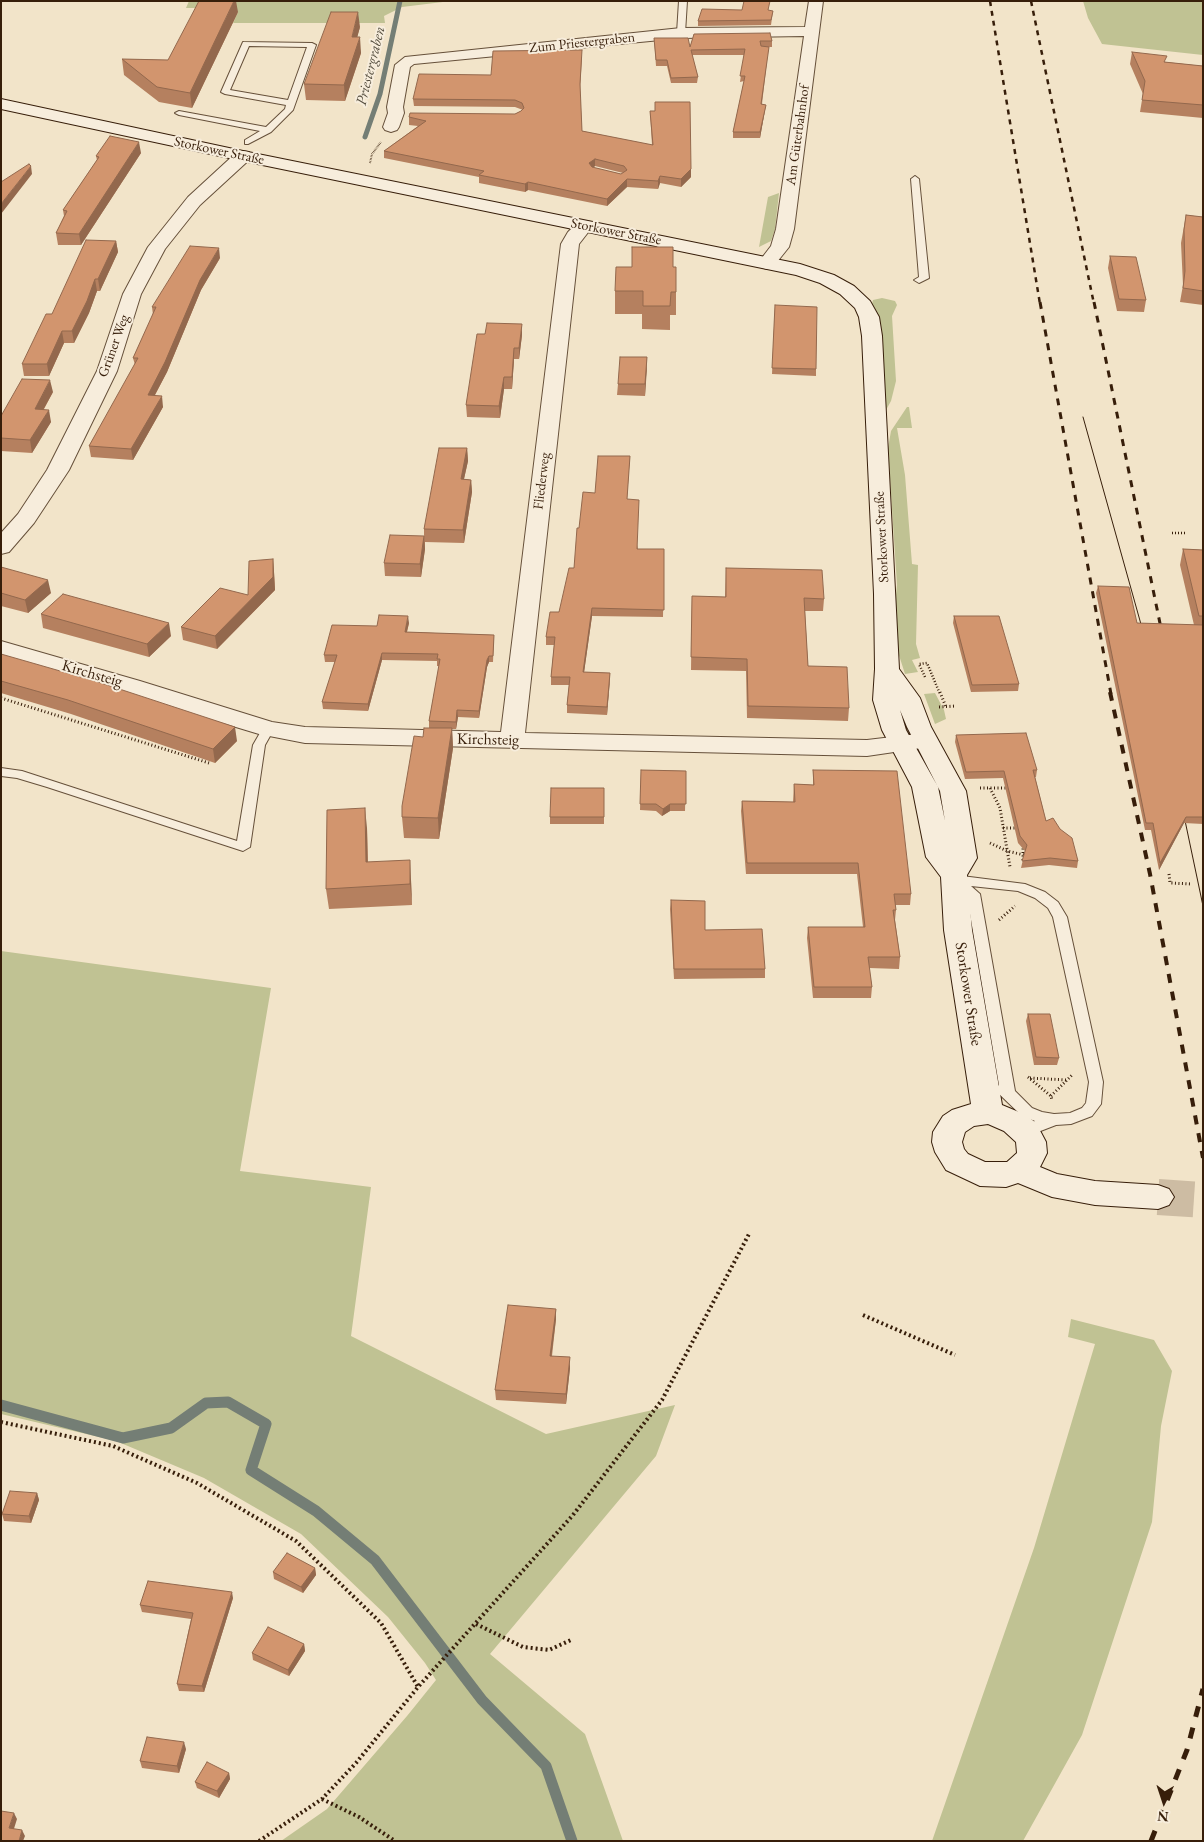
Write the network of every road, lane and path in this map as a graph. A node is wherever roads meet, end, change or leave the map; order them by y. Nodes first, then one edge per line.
1 (684, 1) edge
2 (816, 1) edge
3 (812, 31) junction
4 (681, 34) junction
5 (291, 103) junction
6 (1, 104) edge
7 (179, 113) dead end
8 (416, 114) edge
9 (394, 120) junction
10 (268, 130) junction
11 (240, 155) junction
12 (915, 178) dead end
13 (367, 182) junction
14 (584, 226) junction
15 (767, 263) junction
16 (919, 280) dead end
17 (1172, 533) dead end
18 (1186, 533) dead end
19 (1, 548) edge
20 (1, 648) edge
21 (1, 698) edge
22 (956, 706) dead end
23 (946, 707) dead end
24 (268, 729) junction
25 (512, 741) junction
26 (914, 743) junction
27 (209, 763) edge
28 (1, 772) edge
29 (1013, 788) edge
30 (1004, 828) junction
31 (1022, 828) edge
32 (1023, 837) edge
33 (982, 839) dead end
34 (1007, 851) junction
35 (1024, 854) junction
36 (1030, 855) edge
37 (1022, 869) edge
38 (1169, 874) dead end
39 (954, 877) junction
40 (1008, 880) junction
41 (1192, 884) dead end
42 (976, 908) junction
43 (992, 1072) junction
44 (1030, 1078) joint
45 (998, 1103) junction
46 (1054, 1120) junction
47 (1025, 1131) junction
48 (1018, 1170) junction
49 (1158, 1197) tunnel mouth
50 (748, 1234) dead end
51 (862, 1315) dead end
52 (955, 1355) dead end
53 (1, 1422) edge
54 (476, 1624) junction
55 (571, 1640) dead end
56 (418, 1687) junction
57 (322, 1799) junction
58 (260, 1841) edge
59 (395, 1841) edge

1 - 4 lane
2 - 3 street, Am Güterbahnhof
3 - 4 street, Zum Priestergraben
3 - 15 street, Am Güterbahnhof
4 - 9 street, Zum Priestergraben
5 - 5 lane
5 - 10 lane
6 - 11 street, Storkower Straße
7 - 10 lane
8 - 9 street
9 - 13 path
10 - 11 lane
11 - 13 street, Storkower Straße
11 - 19 street, Grüner Weg
12 - 16 lane
13 - 14 street, Storkower Straße
14 - 15 street, Storkower Straße
14 - 25 street, Fliederweg
15 - 26 street, Storkower Straße
17 - 18 path
20 - 24 street, Kirchsteig
21 - 27 path
22 - 23 path
24 - 25 street, Kirchsteig
24 - 28 lane
25 - 26 street, Kirchsteig
26 - 39 street, Storkower Straße
29 - 30 path
30 - 31 path
30 - 34 path
32 - 35 path
33 - 34 path
34 - 35 path
34 - 40 path
35 - 36 path
35 - 37 path
38 - 41 path
39 - 40 lane
39 - 42 lane
39 - 43 street, Storkower Straße
40 - 42 lane
40 - 46 lane
42 - 43 lane
43 - 45 street, Storkower Straße
44 - 44 path
45 - 46 lane
45 - 47 street
45 - 48 street
46 - 47 lane
47 - 48 street
48 - 49 street
50 - 54 path
51 - 52 path
53 - 56 path
54 - 55 path
54 - 56 path
56 - 57 path
57 - 58 path
57 - 59 path

